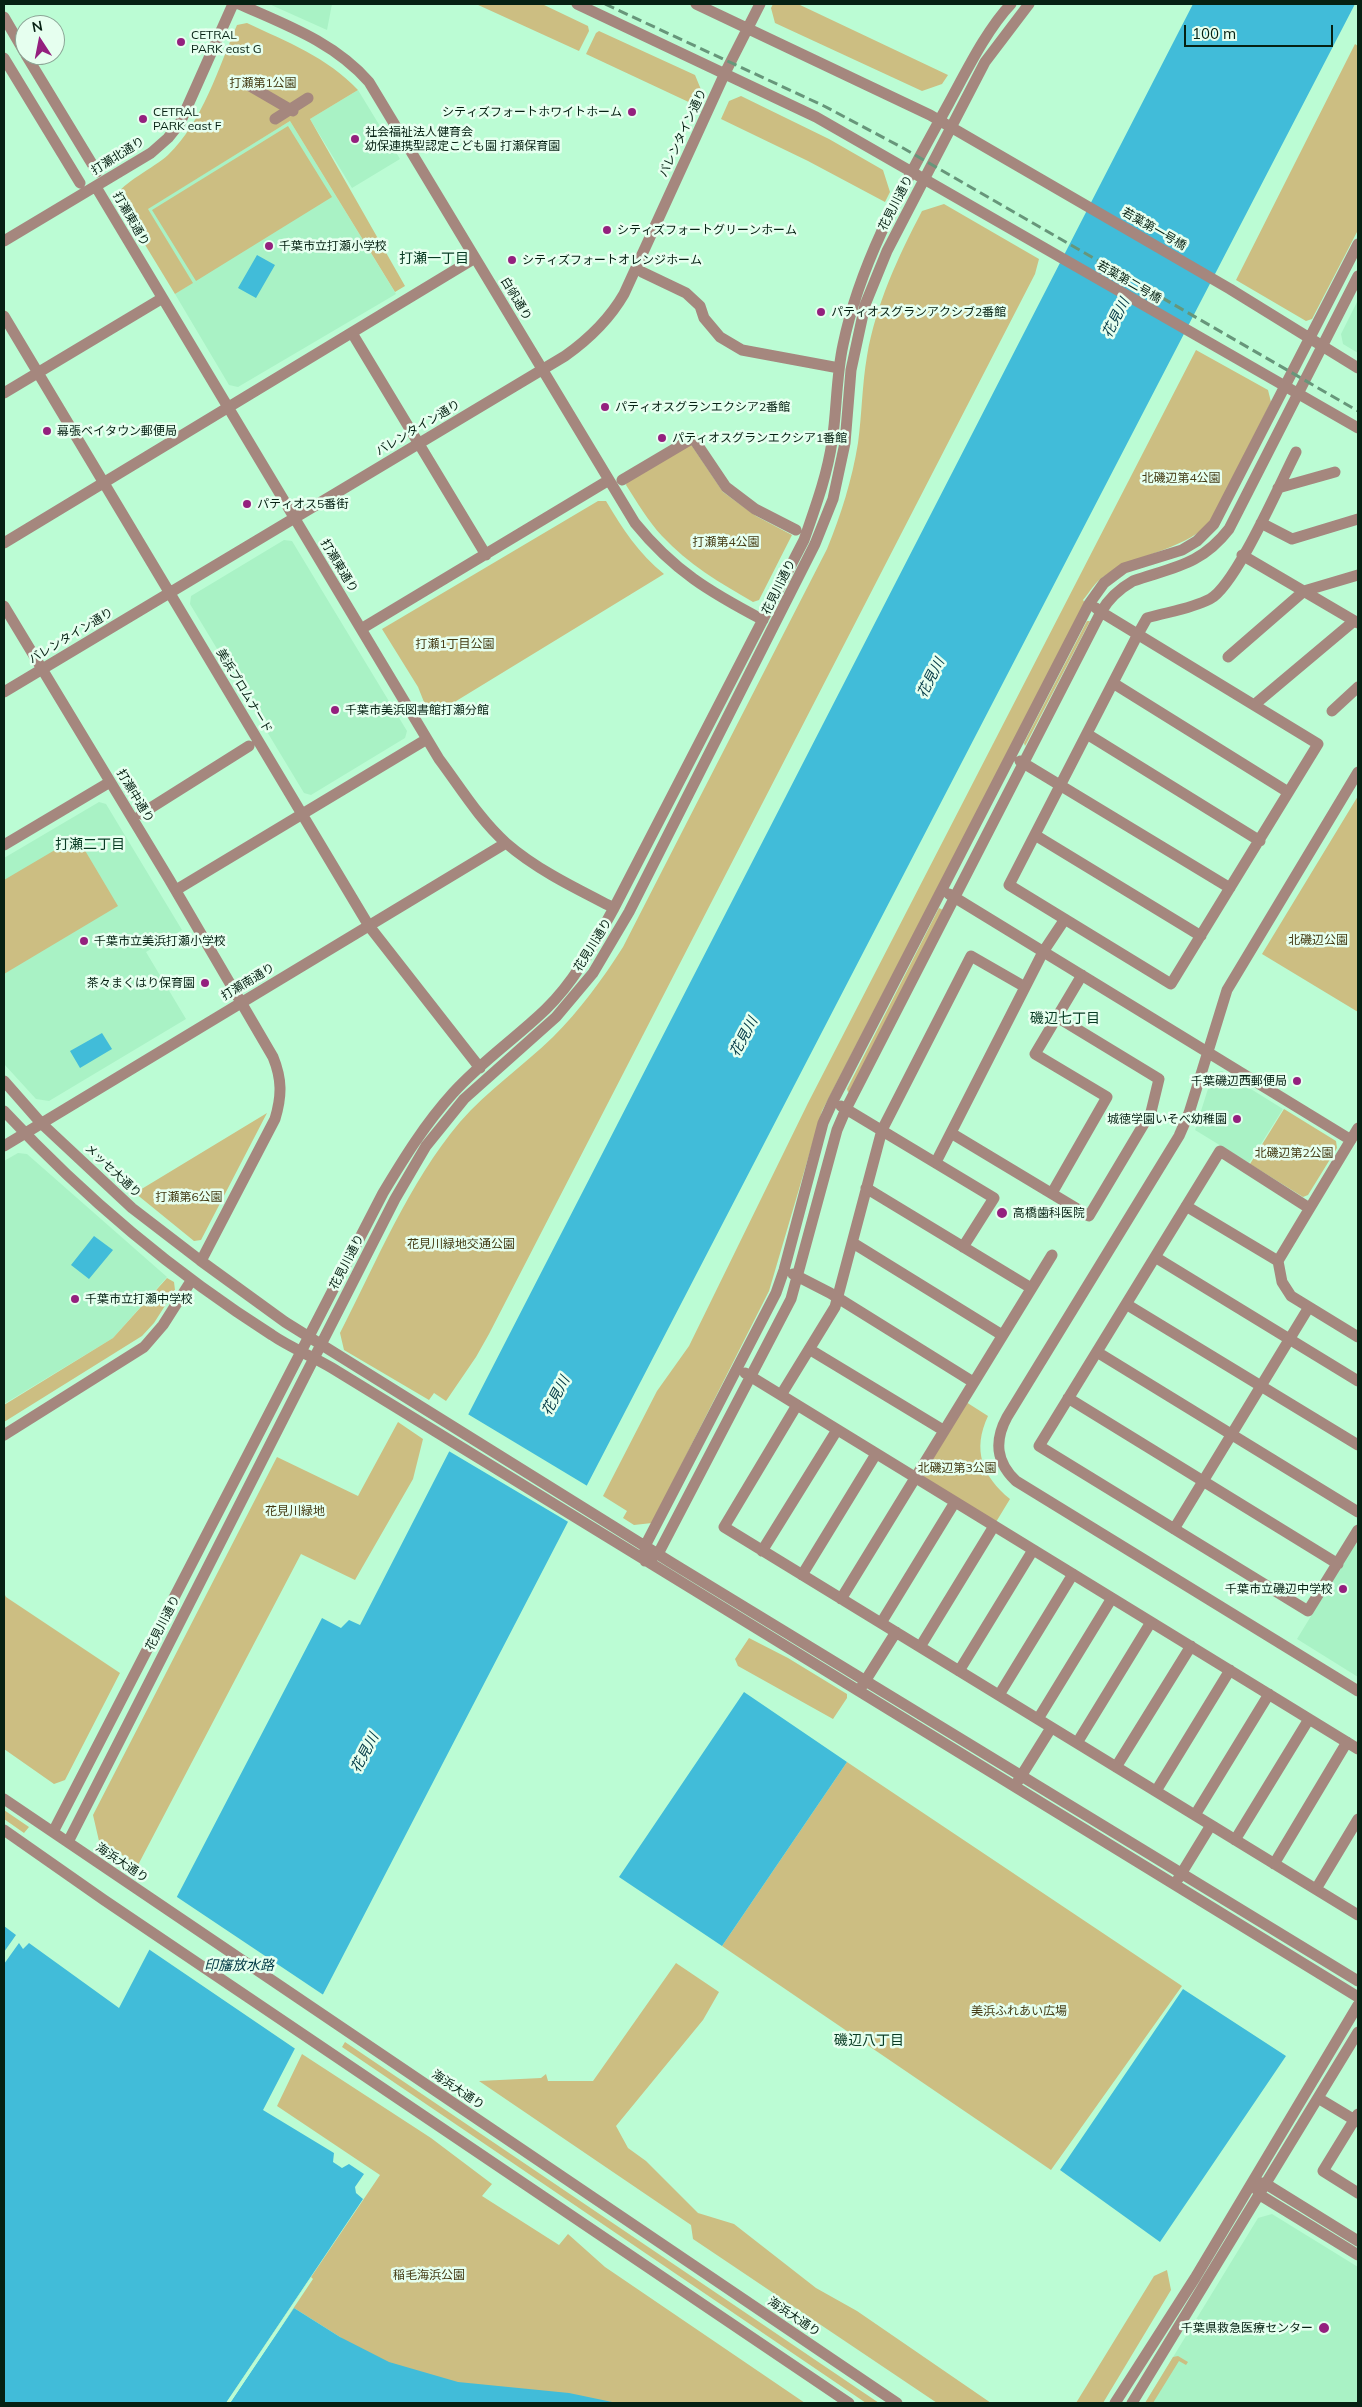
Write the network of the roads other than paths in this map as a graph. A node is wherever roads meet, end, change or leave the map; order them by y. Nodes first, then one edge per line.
1 (233, 4) edge
2 (239, 4) edge
3 (577, 4) edge
4 (696, 4) edge
5 (760, 4) edge
6 (1011, 4) edge
7 (1028, 4) edge
8 (4, 18) edge
9 (748, 28) junction
10 (15, 36) edge
11 (4, 58) edge
12 (33, 65) edge
13 (725, 73) junction
14 (250, 87) dead end
15 (308, 98) dead end
16 (292, 110) junction
17 (275, 118) dead end
18 (940, 120) junction
19 (952, 127) junction
20 (98, 172) dead end
21 (912, 172) junction
22 (924, 179) junction
23 (80, 183) dead end
24 (96, 187) junction
25 (4, 241) edge
26 (1358, 244) edge
27 (475, 258) junction
28 (642, 272) dead end
29 (1358, 276) edge
30 (161, 299) junction
31 (4, 316) edge
32 (352, 332) junction
33 (1310, 339) junction
34 (1322, 347) junction
35 (839, 368) junction
36 (1358, 368) edge
37 (542, 369) junction
38 (38, 372) junction
39 (1286, 387) junction
40 (4, 393) edge
41 (1299, 394) junction
42 (227, 407) junction
43 (1358, 428) edge
44 (419, 444) junction
45 (1296, 452) dead end
46 (1335, 472) dead end
47 (609, 480) junction
48 (622, 480) dead end
49 (103, 483) junction
50 (1278, 488) junction
51 (294, 518) junction
52 (1358, 519) edge
53 (1261, 523) junction
54 (796, 530) dead end
55 (4, 543) edge
56 (486, 555) junction
57 (1242, 555) junction
58 (1358, 575) edge
59 (1304, 591) junction
60 (169, 594) junction
61 (1089, 604) junction
62 (4, 606) edge
63 (1102, 612) junction
64 (762, 620) junction
65 (1356, 622) edge
66 (361, 629) junction
67 (1138, 634) junction
68 (1228, 657) dead end
69 (42, 669) junction
70 (1113, 683) junction
71 (1358, 687) edge
72 (4, 692) edge
73 (1254, 705) junction
74 (1332, 711) dead end
75 (1087, 734) junction
76 (427, 739) junction
77 (249, 746) dead end
78 (1011, 756) junction
79 (1025, 764) junction
80 (1358, 772) edge
81 (110, 782) junction
82 (1061, 784) junction
83 (1288, 792) junction
84 (302, 813) junction
85 (141, 814) dead end
86 (1035, 835) junction
87 (1260, 840) junction
88 (506, 843) junction
89 (4, 845) edge
90 (1230, 888) junction
91 (941, 889) junction
92 (176, 890) junction
93 (955, 898) junction
94 (614, 908) junction
95 (1065, 918) junction
96 (369, 926) junction
97 (1201, 936) junction
98 (1043, 952) junction
99 (1082, 975) junction
100 (1026, 988) junction
101 (241, 1002) junction
102 (1056, 1017) junction
103 (1207, 1052) junction
104 (480, 1068) junction
105 (4, 1081) edge
106 (833, 1101) junction
107 (846, 1108) junction
108 (4, 1111) edge
109 (41, 1123) junction
110 (1358, 1128) edge
111 (882, 1130) junction
112 (24, 1133) junction
113 (951, 1133) junction
114 (1351, 1140) junction
115 (4, 1146) edge
116 (936, 1162) junction
117 (866, 1188) junction
118 (1052, 1193) junction
119 (1186, 1206) junction
120 (1310, 1208) junction
121 (853, 1243) junction
122 (963, 1247) junction
123 (1052, 1255) dead end
124 (1155, 1257) junction
125 (201, 1261) junction
126 (1278, 1261) junction
127 (784, 1270) junction
128 (798, 1276) junction
129 (191, 1281) junction
130 (1031, 1288) junction
131 (838, 1298) junction
132 (1126, 1304) junction
133 (1309, 1307) junction
134 (1002, 1335) junction
135 (309, 1337) junction
136 (1358, 1337) edge
137 (1290, 1339) junction
138 (320, 1344) junction
139 (809, 1349) junction
140 (302, 1352) junction
141 (1097, 1352) junction
142 (313, 1358) junction
143 (737, 1368) junction
144 (750, 1376) junction
145 (1358, 1381) edge
146 (973, 1382) junction
147 (1261, 1386) junction
148 (781, 1396) junction
149 (1068, 1398) junction
150 (797, 1405) junction
151 (837, 1430) junction
152 (943, 1430) junction
153 (1232, 1434) junction
154 (4, 1435) edge
155 (1358, 1445) edge
156 (876, 1454) junction
157 (915, 1478) junction
158 (1203, 1481) junction
159 (955, 1502) junction
160 (1358, 1512) edge
161 (994, 1526) junction
162 (1174, 1530) junction
163 (1358, 1530) edge
164 (645, 1546) junction
165 (1033, 1550) junction
166 (762, 1551) junction
167 (658, 1554) junction
168 (645, 1561) junction
169 (1338, 1564) junction
170 (1073, 1574) junction
171 (802, 1575) junction
172 (1112, 1598) junction
173 (841, 1599) junction
174 (1152, 1622) junction
175 (881, 1623) junction
176 (896, 1632) junction
177 (1191, 1646) junction
178 (920, 1647) junction
179 (1230, 1670) junction
180 (959, 1671) junction
181 (863, 1686) junction
182 (1358, 1691) edge
183 (1269, 1694) junction
184 (999, 1696) junction
185 (1038, 1719) junction
186 (1309, 1719) junction
187 (1051, 1728) junction
188 (1348, 1742) junction
189 (1077, 1743) junction
190 (1358, 1749) edge
191 (1116, 1767) junction
192 (1022, 1776) junction
193 (1015, 1787) junction
194 (1156, 1791) junction
195 (4, 1799) edge
196 (1195, 1815) junction
197 (1358, 1819) edge
198 (1211, 1825) junction
199 (4, 1830) edge
200 (53, 1832) junction
201 (1235, 1840) junction
202 (68, 1842) junction
203 (1274, 1864) junction
204 (1181, 1873) junction
205 (1175, 1884) junction
206 (1316, 1889) junction
207 (1358, 1915) edge
208 (1358, 1981) edge
209 (1358, 1997) edge
210 (1358, 2005) edge
211 (1358, 2032) edge
212 (1318, 2098) junction
213 (1357, 2118) edge
214 (1252, 2182) junction
215 (1266, 2184) junction
216 (1358, 2193) edge
217 (1260, 2194) junction
218 (1358, 2241) edge
219 (1358, 2255) edge
220 (1158, 2336) junction
221 (1170, 2343) junction
222 (849, 2403) edge
223 (897, 2403) edge
224 (1115, 2403) edge
225 (1132, 2403) edge

1 - 24 street, 打瀬北通り
2 - 27 street, 白帆通り
3 - 13 street, 若葉第二号橋
4 - 9 street, 若葉第一号橋
5 - 9 street, バレンタイン通り
6 - 18 street, 花見川通り
7 - 19 street, 花見川通り
8 - 10 street
9 - 13 street, バレンタイン通り
9 - 18 street, 若葉第一号橋
11 - 23 street
12 - 20 street
13 - 21 street, 若葉第二号橋
13 - 37 street, バレンタイン通り
14 - 16 street
15 - 16 street
16 - 17 street
18 - 19 street, 若葉第一号橋
18 - 21 street, 花見川通り
19 - 22 street, 花見川通り
19 - 33 street, 若葉第一号橋
21 - 22 street, 若葉第二号橋
21 - 35 street, 花見川通り
22 - 39 street, 若葉第二号橋
22 - 138 street, 花見川通り
24 - 25 street, 打瀬北通り
24 - 30 street, 打瀬東通り
26 - 33 street
27 - 32 street
27 - 37 street, 白帆通り
28 - 35 street
29 - 34 street
30 - 38 street
30 - 42 street, 打瀬東通り
31 - 38 street, 美浜プロムナード
32 - 42 street
32 - 44 street
33 - 34 street, 若葉第一号橋
33 - 39 street
34 - 36 street, 若葉第一号橋
34 - 41 street
35 - 64 street, 花見川通り
37 - 44 street, バレンタイン通り
37 - 47 street, 白帆通り
38 - 40 street
38 - 49 street, 美浜プロムナード
39 - 41 street, 若葉第二号橋
39 - 61 street
41 - 43 street, 若葉第二号橋
41 - 63 street
42 - 49 street
42 - 51 street, 打瀬東通り
44 - 51 street, バレンタイン通り
44 - 56 street
45 - 50 street
46 - 50 street
47 - 56 street
47 - 64 street, 白帆通り
48 - 54 street
49 - 55 street
49 - 60 street, 美浜プロムナード
50 - 53 street
51 - 60 street, バレンタイン通り
51 - 66 street, 打瀬東通り
52 - 53 street
53 - 57 street
56 - 66 street
57 - 59 street
57 - 67 street
58 - 59 street
59 - 65 street
59 - 68 street
60 - 69 street, バレンタイン通り
60 - 84 street, 美浜プロムナード
61 - 63 street
61 - 78 street
62 - 69 street, 打瀬中通り
63 - 67 street
63 - 79 street
64 - 94 street, 花見川通り
65 - 73 street
66 - 76 street, 打瀬東通り
67 - 70 street
67 - 73 street
69 - 72 street, バレンタイン通り
69 - 81 street, 打瀬中通り
70 - 75 street
70 - 83 street
71 - 74 street
73 - 83 street
75 - 82 street
75 - 87 street
76 - 84 street
76 - 88 street, 打瀬東通り
77 - 85 street
78 - 79 street
78 - 91 street
79 - 82 street
79 - 93 street
80 - 103 street
81 - 89 street
81 - 92 street, 打瀬中通り
82 - 86 street
82 - 90 street
83 - 87 street
84 - 92 street
84 - 96 street, 美浜プロムナード
86 - 95 street
86 - 97 street
87 - 90 street
88 - 94 street, 打瀬東通り
88 - 96 street, 打瀬南通り
90 - 97 street
91 - 93 street
91 - 106 street
92 - 101 street, 打瀬中通り
93 - 98 street
93 - 107 street
94 - 104 street, 花見川通り
95 - 97 street
95 - 98 street
96 - 101 street, 打瀬南通り
96 - 104 street, 美浜プロムナード
98 - 99 street
98 - 100 street
99 - 102 street
99 - 103 street
100 - 111 street
100 - 113 street
101 - 109 street, 打瀬南通り
101 - 125 street, 打瀬中通り
102 - 118 street
102 - 118 street
103 - 114 street
103 - 182 street
104 - 135 street, 花見川通り
105 - 109 street, メッセ大通り
106 - 107 street
106 - 127 street
107 - 111 street
107 - 128 street
108 - 112 street
109 - 112 street, 打瀬南通り
109 - 125 street, メッセ大通り
110 - 114 street
111 - 116 street
111 - 117 street
112 - 115 street, 打瀬南通り
112 - 129 street
113 - 116 street
113 - 118 street
114 - 120 street
116 - 122 street
117 - 121 street
117 - 122 street
119 - 120 street
119 - 124 street
119 - 126 street
120 - 126 street
121 - 131 street
121 - 134 street
122 - 130 street
123 - 130 street
124 - 132 street
124 - 137 street
125 - 135 street, メッセ大通り
126 - 133 street
127 - 128 street
127 - 143 street
128 - 131 street
128 - 144 street
129 - 140 street
129 - 154 street
130 - 134 street
131 - 139 street
131 - 146 street
132 - 141 street
132 - 147 street
133 - 136 street
133 - 137 street
134 - 146 street
135 - 138 street, メッセ大通り
135 - 140 street, 花見川通り
137 - 145 street
137 - 147 street
138 - 142 street, 花見川通り
138 - 164 street, メッセ大通り
139 - 148 street
139 - 152 street
140 - 142 street
140 - 200 street, 花見川通り
141 - 149 street
141 - 153 street
142 - 168 street
142 - 202 street, 花見川通り
143 - 144 street
143 - 164 street
144 - 148 street
144 - 167 street
146 - 152 street
147 - 153 street
147 - 155 street
148 - 150 street
149 - 158 street
149 - 162 street
150 - 151 street
150 - 166 street
151 - 156 street
151 - 166 street
152 - 157 street
153 - 158 street
153 - 160 street
156 - 157 street
156 - 171 street
157 - 159 street
157 - 173 street
158 - 162 street
158 - 169 street
159 - 161 street
159 - 175 street
161 - 165 street
161 - 178 street
162 - 169 street
163 - 169 street
164 - 167 street, メッセ大通り
164 - 168 street
165 - 170 street
165 - 180 street
166 - 171 street
167 - 168 street
167 - 181 street, メッセ大通り
168 - 181 street
170 - 172 street
170 - 184 street
171 - 173 street
172 - 174 street
172 - 185 street
173 - 175 street
174 - 177 street
174 - 189 street
175 - 176 street
176 - 178 street
176 - 181 street
177 - 179 street
177 - 191 street
178 - 180 street
179 - 183 street
179 - 194 street
180 - 184 street
181 - 192 street
181 - 193 street
183 - 186 street
183 - 196 street
184 - 185 street
185 - 187 street
186 - 188 street
186 - 201 street
187 - 189 street
187 - 192 street
188 - 190 street
188 - 203 street
189 - 191 street
191 - 194 street
192 - 193 street
192 - 204 street
193 - 205 street
194 - 196 street
195 - 200 street, 海浜大通り
196 - 198 street
197 - 206 street
198 - 201 street
198 - 204 street
199 - 222 street
200 - 202 street, 海浜大通り
201 - 203 street
202 - 223 street, 海浜大通り
203 - 206 street
204 - 205 street
204 - 208 street
205 - 209 street
206 - 207 street
210 - 214 street
211 - 212 street
212 - 213 street
212 - 215 street
213 - 216 street
214 - 215 street
214 - 217 street
214 - 220 street
215 - 217 street
215 - 218 street
217 - 219 street
217 - 221 street
220 - 221 street
220 - 224 street
221 - 225 street

